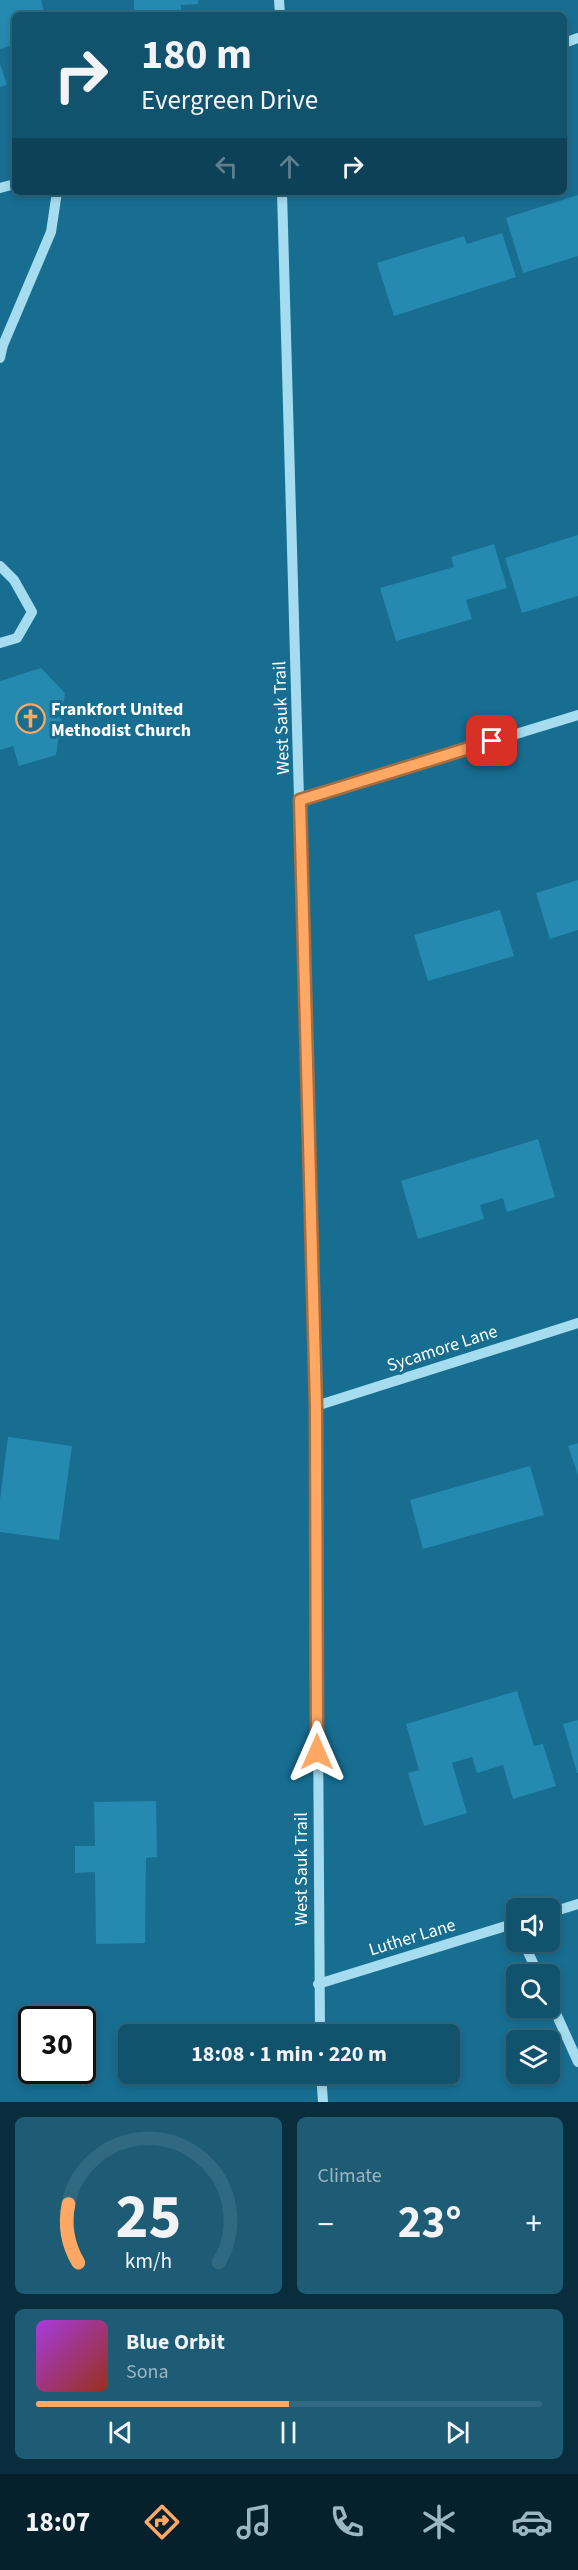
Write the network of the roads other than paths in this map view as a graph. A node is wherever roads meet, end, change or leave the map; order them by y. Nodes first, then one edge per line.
1 (57, 195) edge
2 (282, 195) edge
3 (0, 358) edge
4 (0, 566) edge
5 (0, 642) edge
6 (578, 715) edge
7 (300, 800) junction
8 (578, 1323) edge
9 (316, 1406) junction
10 (578, 1904) edge
11 (560, 1910) edge
12 (506, 1927) edge
13 (318, 1983) junction
14 (558, 2018) edge
15 (320, 2024) edge
16 (578, 2062) edge
17 (321, 2084) edge
18 (322, 2102) edge

1 - 3 street
2 - 7 street, West Sauk Trail
4 - 5 street
6 - 7 street
7 - 9 street, West Sauk Trail
8 - 9 street, Sycamore Lane
9 - 13 street, West Sauk Trail
10 - 11 street
12 - 13 street, Luther Lane
13 - 15 street, West Sauk Trail
14 - 16 street
17 - 18 street

